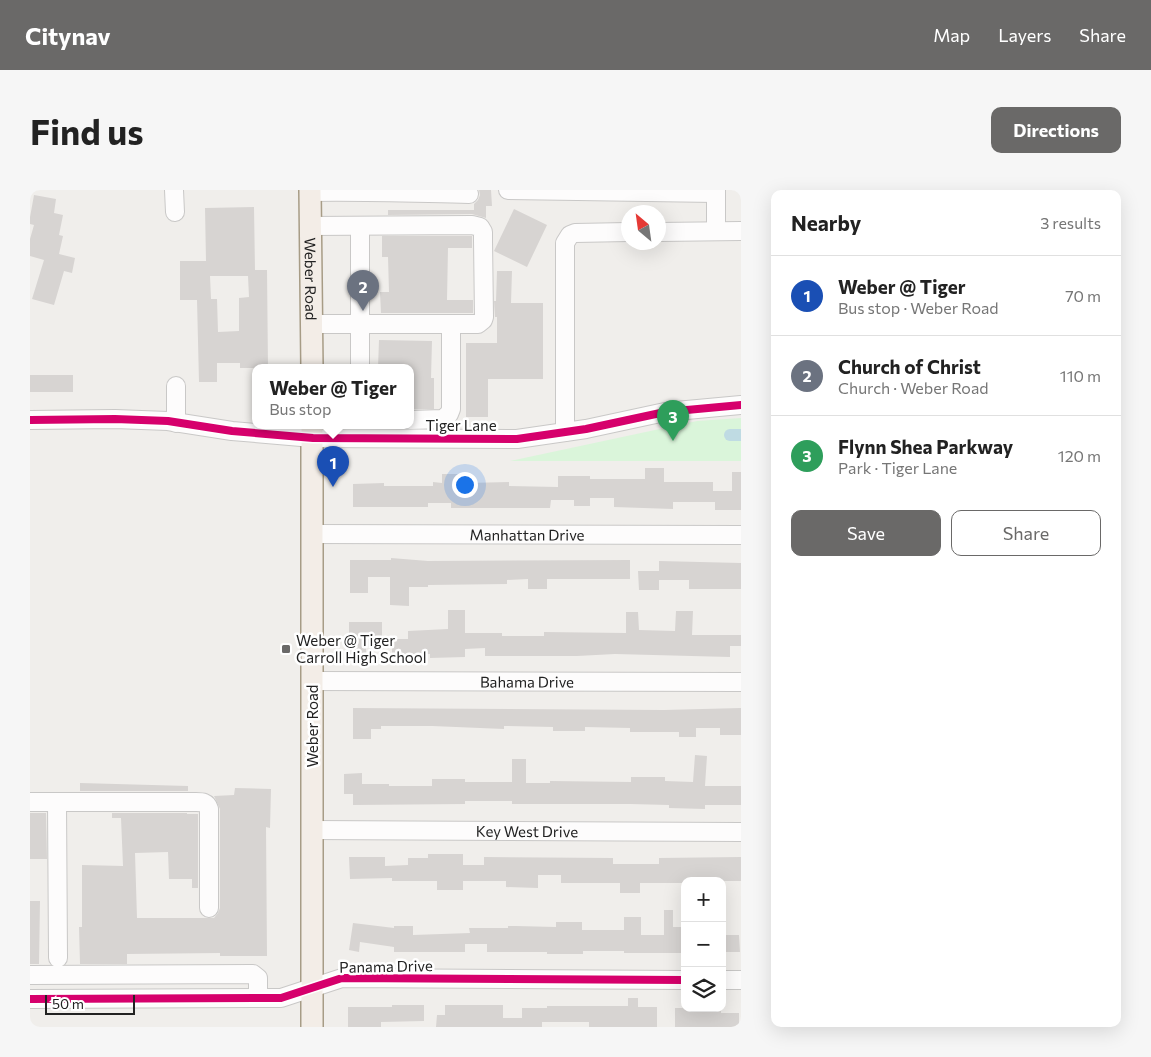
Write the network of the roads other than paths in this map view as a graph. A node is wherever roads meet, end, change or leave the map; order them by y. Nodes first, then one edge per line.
1 (174, 190) edge
2 (367, 190) edge
3 (508, 190) edge
4 (310, 191) edge
5 (716, 191) edge
6 (469, 194) dead end
7 (175, 212) dead end
8 (310, 226) junction
9 (360, 226) junction
10 (741, 231) edge
11 (621, 232) edge
12 (666, 232) edge
13 (716, 232) junction
14 (311, 324) junction
15 (360, 324) junction
16 (451, 324) junction
17 (312, 364) edge
18 (360, 364) edge
19 (176, 386) dead end
20 (741, 405) edge
21 (30, 420) edge
22 (414, 420) edge
23 (176, 422) junction
24 (312, 432) edge
25 (565, 432) junction
26 (312, 534) junction
27 (741, 535) edge
28 (312, 681) junction
29 (741, 682) edge
30 (30, 802) edge
31 (57, 802) junction
32 (312, 830) junction
33 (741, 832) edge
34 (209, 908) dead end
35 (30, 975) edge
36 (58, 979) junction
37 (681, 980) edge
38 (726, 980) edge
39 (741, 980) edge
40 (312, 987) junction
41 (258, 998) junction
42 (30, 999) edge
43 (312, 1027) edge

1 - 7 street
2 - 4 street
2 - 6 street
3 - 5 street
4 - 8 main road, Weber Road
5 - 13 street
8 - 9 street
8 - 14 main road, Weber Road
9 - 15 street
9 - 16 street
10 - 13 street
11 - 25 street
12 - 13 street
14 - 15 street
14 - 17 main road, Weber Road
15 - 16 street
15 - 18 street
16 - 22 street
19 - 23 street
20 - 25 street, Tiger Lane
21 - 23 street, Tiger Lane
23 - 24 street, Tiger Lane
24 - 25 street, Tiger Lane
24 - 26 main road, Weber Road
26 - 27 street, Manhattan Drive
26 - 28 main road, Weber Road
28 - 29 street, Bahama Drive
28 - 32 main road, Weber Road
30 - 31 street
31 - 34 street
31 - 36 street
32 - 33 street, Key West Drive
32 - 40 main road, Weber Road
35 - 36 street
36 - 41 street, Panama Drive
36 - 41 street
36 - 42 street, Panama Drive
37 - 40 street, Panama Drive
38 - 39 street
40 - 41 street, Panama Drive
40 - 43 main road, Weber Road

